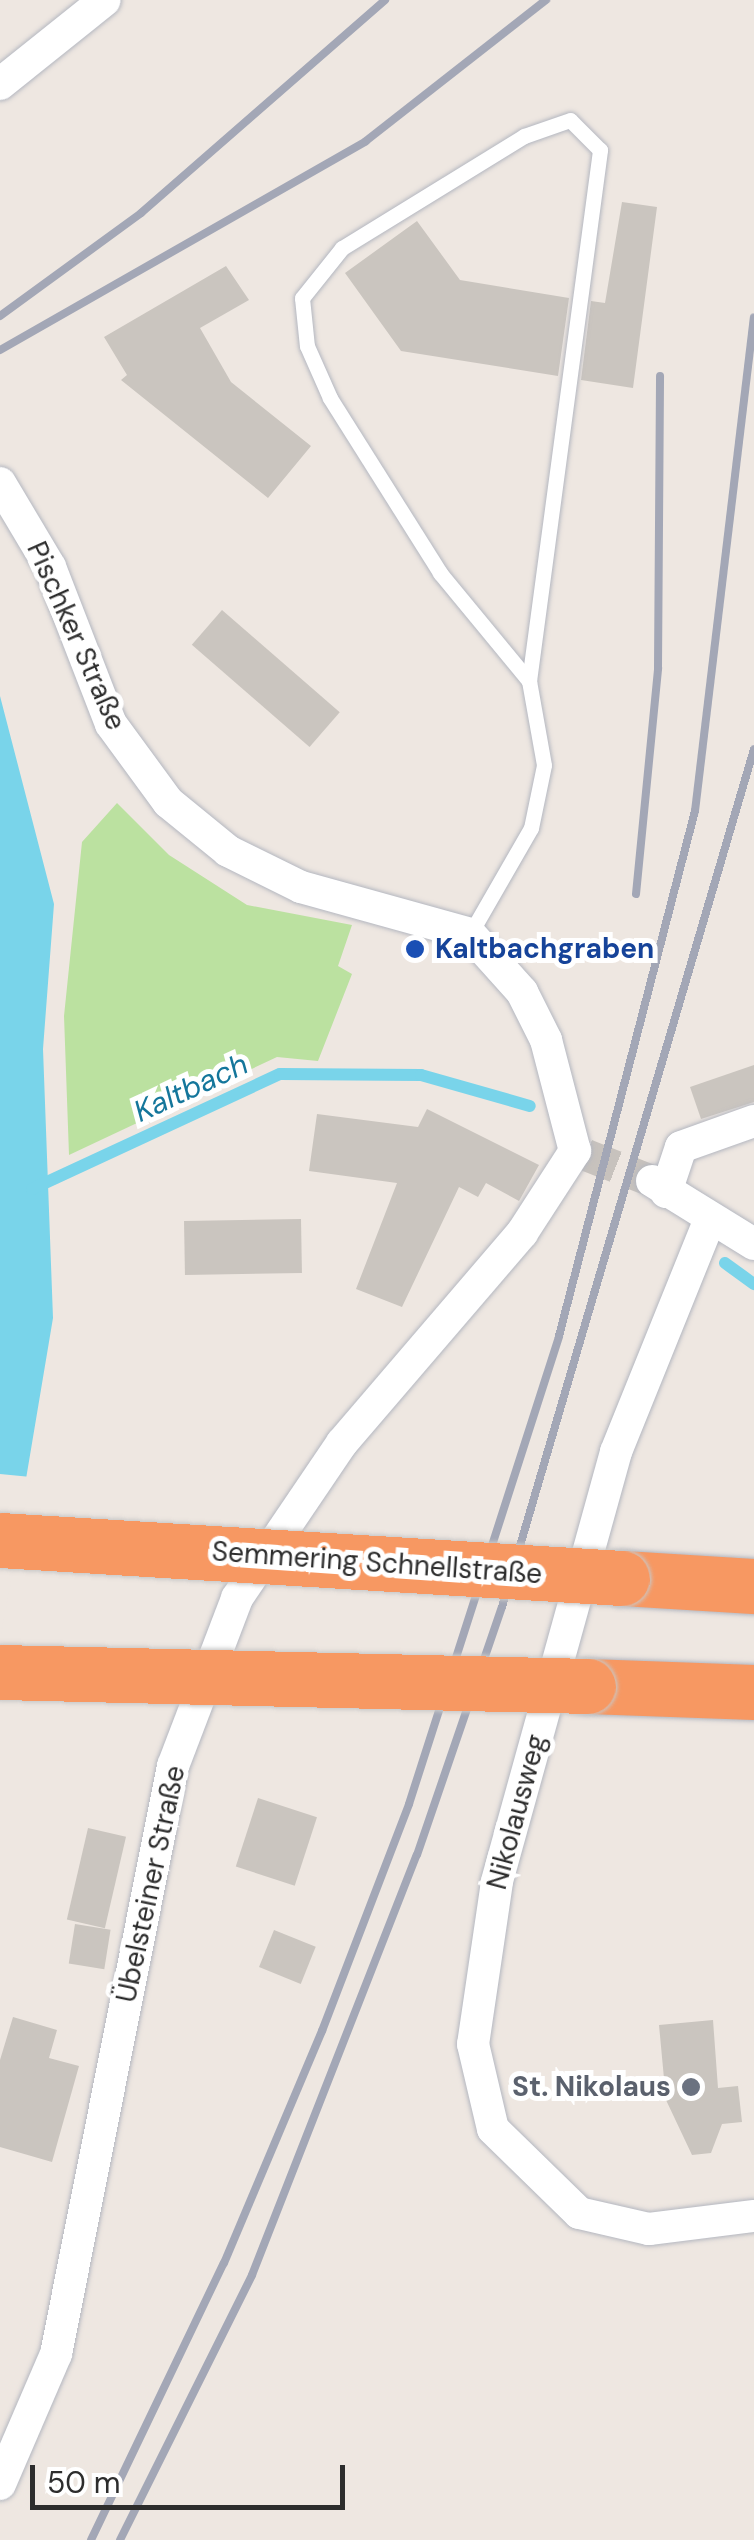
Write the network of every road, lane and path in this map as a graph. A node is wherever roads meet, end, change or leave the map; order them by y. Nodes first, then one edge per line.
1 (105, 0) edge
2 (0, 84) edge
3 (0, 483) edge
4 (529, 681) junction
5 (470, 934) junction
6 (754, 1122) edge
7 (710, 1219) junction
8 (754, 1244) edge
9 (0, 1540) edge
10 (754, 1586) edge
11 (0, 1672) edge
12 (754, 1692) edge
13 (754, 2216) edge
14 (0, 2484) edge

1 - 2 street
3 - 5 street, Pischker Straße
4 - 4 lane
4 - 5 lane
5 - 14 street, Übelsteiner Straße
6 - 7 street
7 - 8 street
7 - 13 street, Nikolausweg
9 - 10 highway, Semmering Schnellstraße, bridge
11 - 12 highway, bridge

